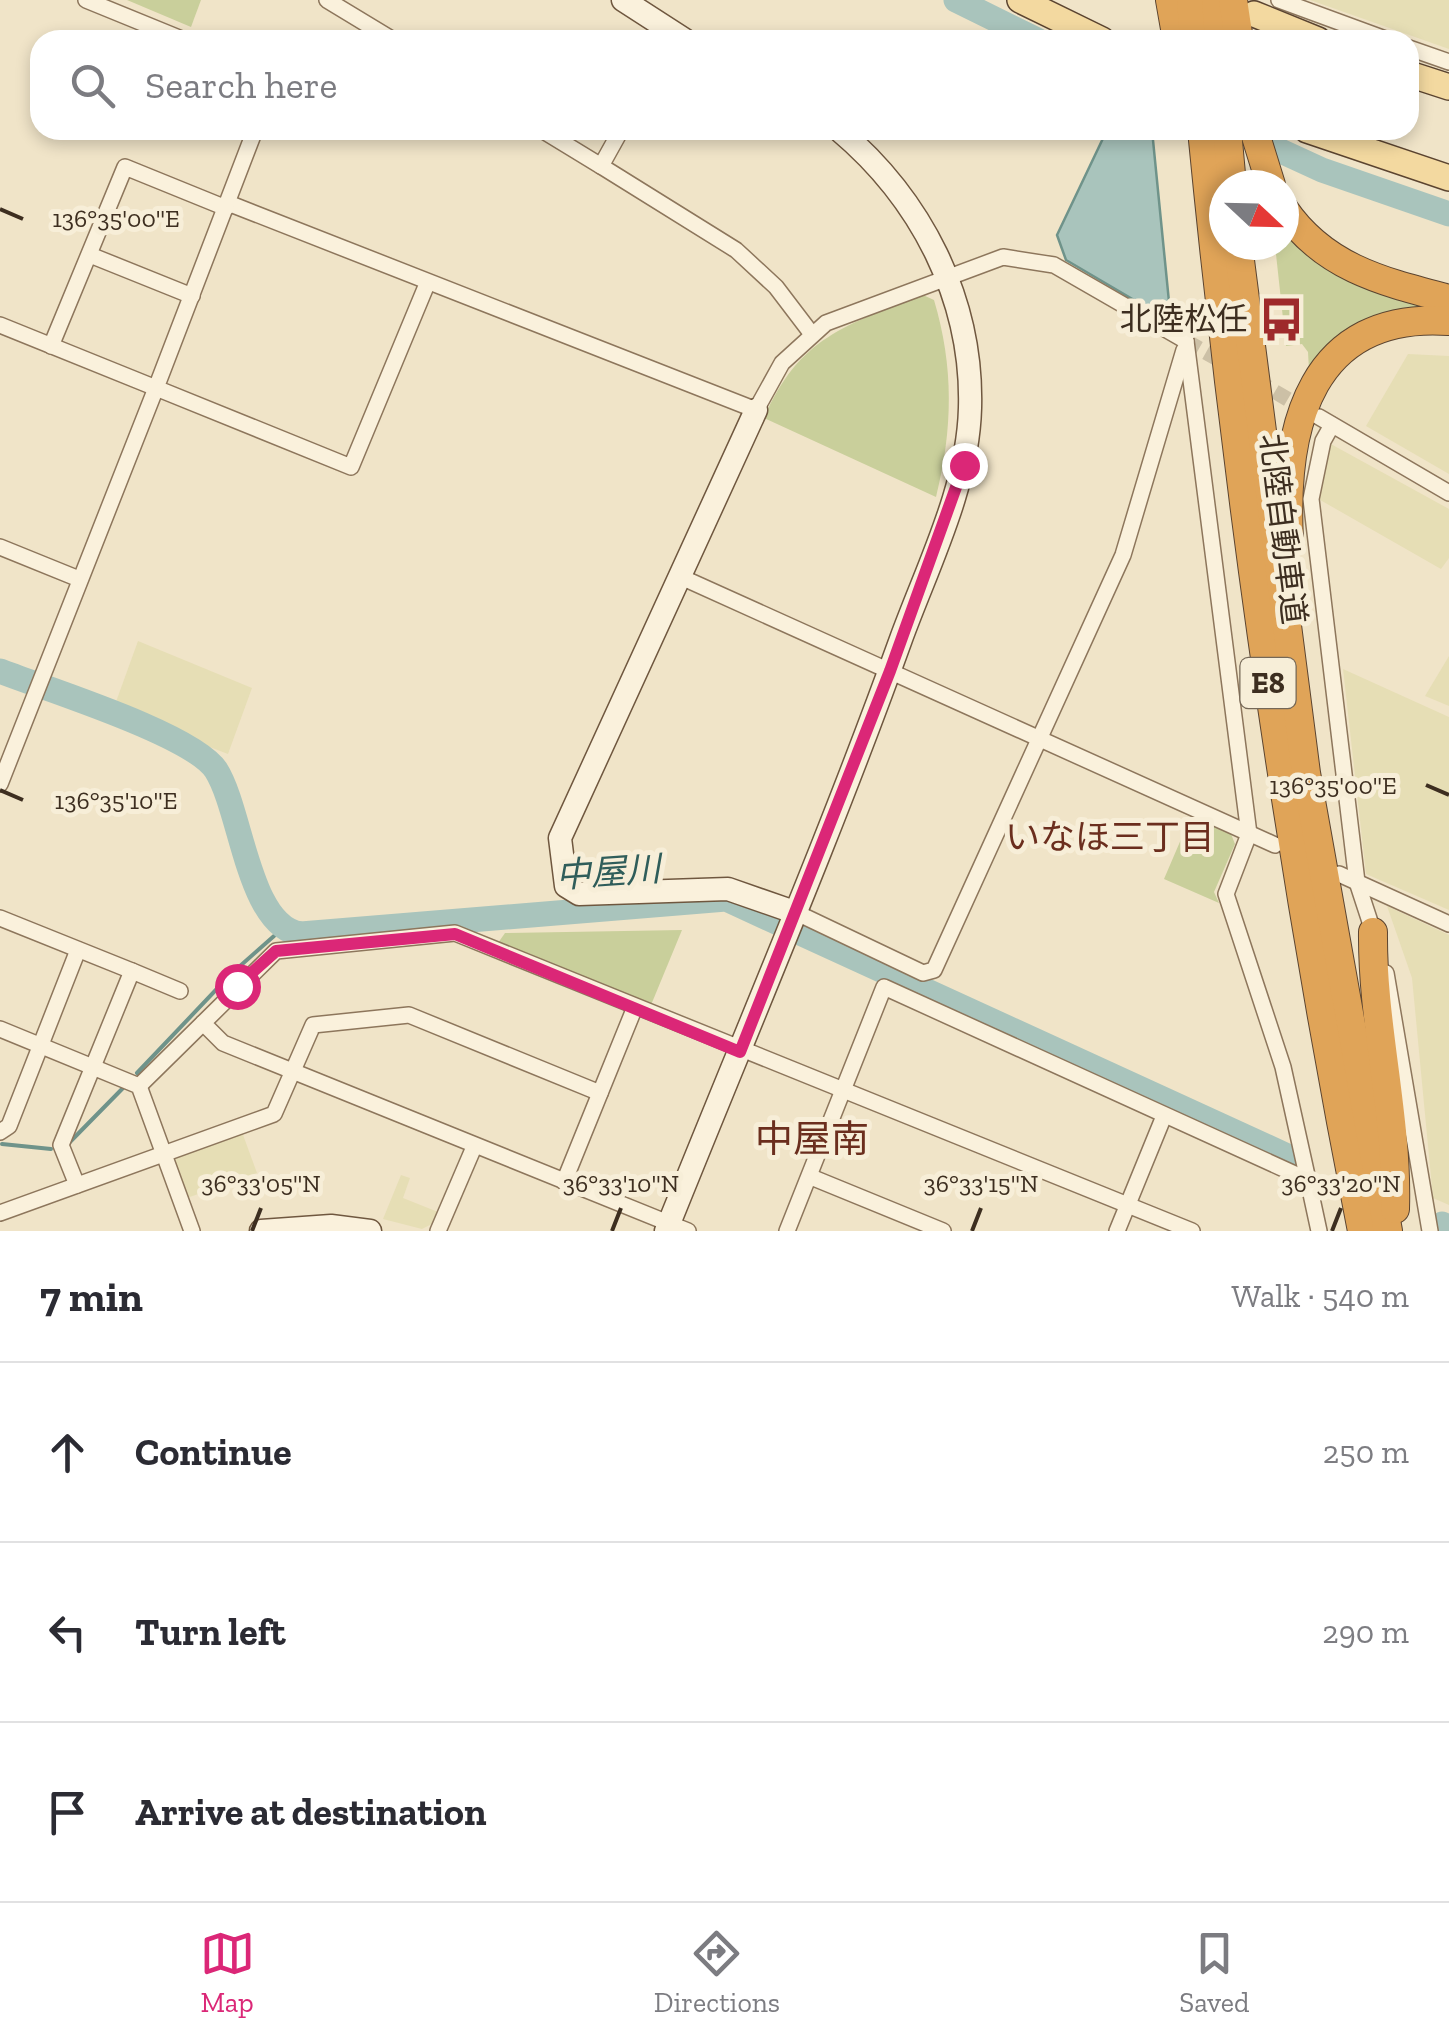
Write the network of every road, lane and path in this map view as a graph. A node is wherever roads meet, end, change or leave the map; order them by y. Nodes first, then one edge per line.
1 (86, 0) edge
2 (327, 0) edge
3 (623, 0) edge
4 (1020, 0) edge
5 (1170, 0) edge
6 (1191, 0) edge
7 (1216, 0) edge
8 (1279, 0) edge
9 (1244, 7) edge
10 (160, 30) edge
11 (376, 30) edge
12 (666, 30) edge
13 (1082, 30) edge
14 (1175, 30) edge
15 (1193, 30) edge
16 (1218, 30) edge
17 (1296, 30) edge
18 (1361, 30) edge
19 (1419, 52) edge
20 (1449, 62) edge
21 (1419, 77) edge
22 (1449, 86) edge
23 (251, 140) edge
24 (558, 140) edge
25 (615, 140) edge
26 (848, 140) edge
27 (1194, 140) edge
28 (1203, 140) edge
29 (1228, 140) edge
30 (1257, 140) edge
31 (1337, 140) edge
32 (601, 166) junction
33 (1231, 170) edge
34 (1266, 170) edge
35 (1449, 178) edge
36 (227, 205) junction
37 (1299, 228) edge
38 (90, 255) junction
39 (1240, 260) edge
40 (1216, 270) junction
41 (946, 275) junction
42 (426, 284) junction
43 (192, 296) junction
44 (1449, 298) edge
45 (1449, 322) edge
46 (0, 326) edge
47 (811, 333) junction
48 (1186, 341) junction
49 (52, 346) junction
50 (156, 388) junction
51 (756, 410) junction
52 (1449, 493) edge
53 (0, 547) edge
54 (681, 577) junction
55 (79, 579) junction
56 (890, 671) junction
57 (1040, 738) junction
58 (0, 784) edge
59 (1250, 834) junction
60 (1275, 845) dead end
61 (1340, 874) dead end
62 (1357, 882) junction
63 (795, 917) junction
64 (0, 918) edge
65 (1449, 924) edge
66 (1373, 932) junction
67 (78, 950) junction
68 (1336, 954) junction
69 (132, 971) junction
70 (180, 991) dead end
71 (635, 1008) junction
72 (203, 1022) junction
73 (0, 1029) edge
74 (40, 1045) junction
75 (740, 1052) junction
76 (95, 1066) junction
77 (292, 1071) junction
78 (139, 1086) junction
79 (843, 1090) junction
80 (600, 1093) junction
81 (1164, 1116) junction
82 (0, 1132) edge
83 (474, 1147) junction
84 (164, 1154) junction
85 (811, 1177) junction
86 (1308, 1180) junction
87 (564, 1182) junction
88 (77, 1185) junction
89 (1128, 1206) junction
90 (0, 1212) edge
91 (674, 1228) edge
92 (192, 1231) edge
93 (261, 1231) edge
94 (370, 1231) edge
95 (438, 1231) edge
96 (788, 1231) edge
97 (943, 1231) edge
98 (1117, 1231) edge
99 (1192, 1231) edge
100 (1319, 1231) edge
101 (1362, 1231) edge
102 (1391, 1231) edge
103 (1430, 1231) edge

1 - 10 street
2 - 11 street
3 - 12 street
4 - 13 main road
5 - 14 highway
6 - 15 highway
7 - 16 highway
8 - 18 street
9 - 17 main road
19 - 20 street
21 - 22 main road
23 - 36 street
24 - 32 street
25 - 32 street
26 - 41 street
27 - 40 highway
28 - 40 highway, 北陸自動車道 / E8
29 - 33 highway
30 - 34 highway
31 - 35 main road
32 - 47 street
36 - 38 street
36 - 42 street
36 - 43 street
37 - 44 highway
38 - 43 street
38 - 49 street
39 - 68 highway, 北陸自動車道 / E8
40 - 101 highway, 北陸自動車道 / E8
41 - 47 street
41 - 48 street
41 - 56 street
42 - 50 street
42 - 51 street
43 - 50 street
45 - 68 highway
46 - 49 street
47 - 51 street
48 - 57 street
48 - 59 street
49 - 50 street
50 - 55 street
51 - 54 street
52 - 62 street
53 - 55 street
54 - 56 street
54 - 63 street
55 - 58 street
56 - 57 street
56 - 63 street
57 - 59 street
57 - 63 street
59 - 60 street
59 - 86 street
61 - 62 street
62 - 65 street
62 - 66 street
63 - 75 street
64 - 67 street
66 - 102 highway
66 - 103 street
67 - 69 street
67 - 74 street
68 - 102 highway, 北陸自動車道 / E8
69 - 70 street
69 - 76 street
71 - 72 street
71 - 75 street
71 - 80 street
72 - 77 street
72 - 78 street
73 - 74 street
74 - 76 street
74 - 82 street
75 - 79 street
75 - 91 street
76 - 78 street
76 - 88 street
77 - 80 street
77 - 83 street
77 - 84 street
78 - 84 street
79 - 81 street
79 - 85 street
79 - 89 street
80 - 87 street
81 - 86 street
81 - 89 street
83 - 87 street
83 - 95 street
84 - 88 street
84 - 92 street
85 - 96 street
85 - 97 street
86 - 100 street
87 - 91 street
88 - 90 street
89 - 98 street
89 - 99 street
93 - 94 street

